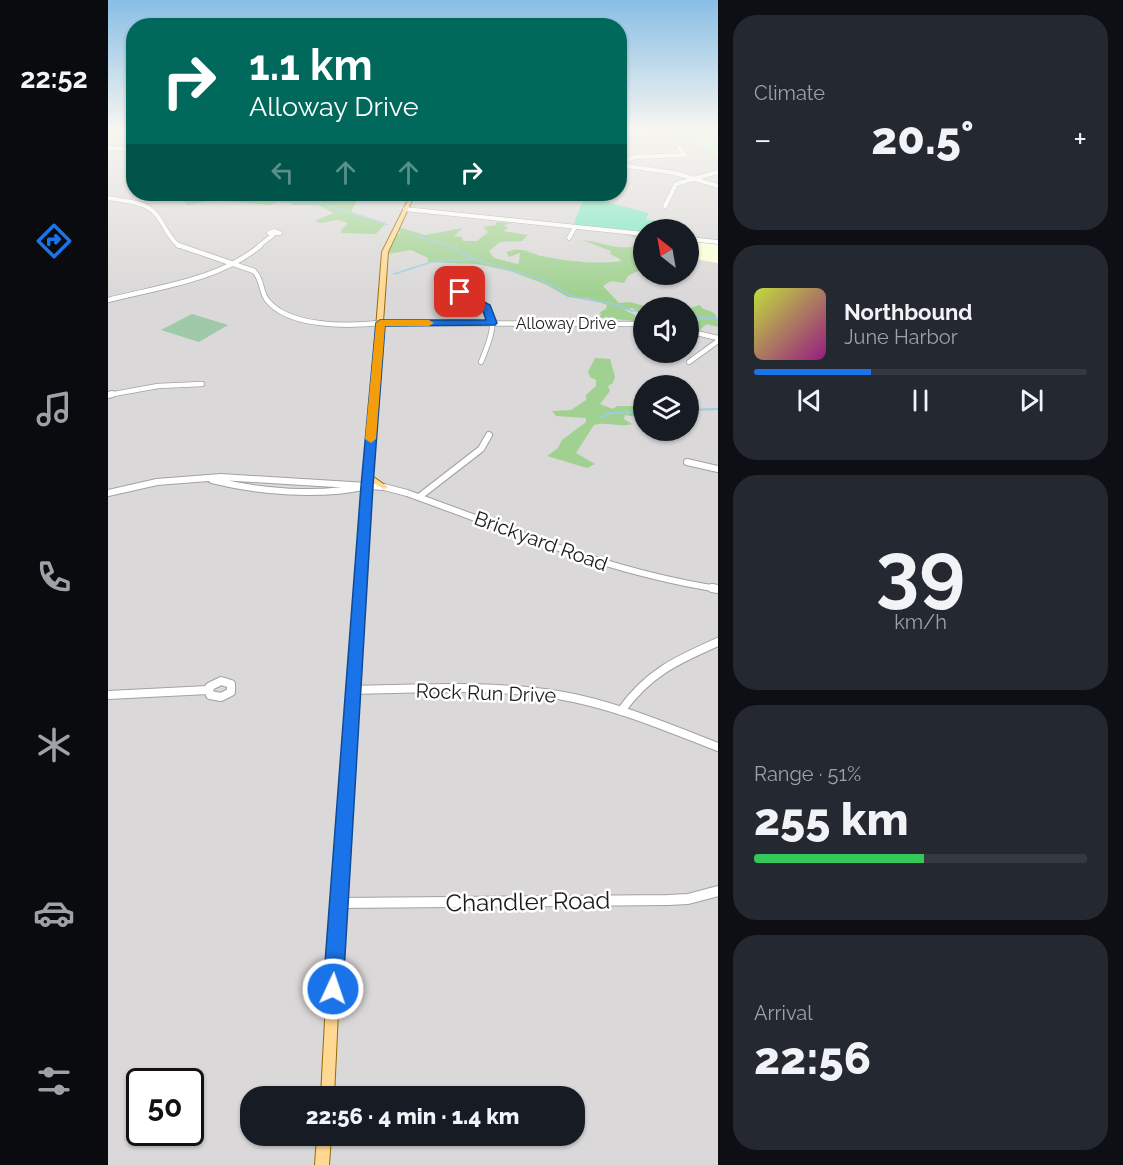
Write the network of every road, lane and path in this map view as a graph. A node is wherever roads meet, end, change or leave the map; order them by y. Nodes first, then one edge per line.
1 (678, 184) edge
2 (108, 198) edge
3 (409, 201) edge
4 (665, 206) dead end
5 (405, 209) junction
6 (575, 227) junction
7 (633, 233) edge
8 (273, 235) dead end
9 (569, 238) dead end
10 (699, 240) edge
11 (718, 242) edge
12 (231, 263) junction
13 (460, 292) dead end
14 (108, 300) edge
15 (380, 323) junction
16 (492, 323) junction
17 (633, 324) edge
18 (699, 334) edge
19 (718, 340) edge
20 (699, 355) edge
21 (481, 362) dead end
22 (202, 384) dead end
23 (108, 395) edge
24 (489, 435) dead end
25 (687, 462) dead end
26 (718, 469) edge
27 (367, 481) junction
28 (384, 487) joint
29 (108, 494) edge
30 (419, 497) junction
31 (718, 589) edge
32 (718, 642) edge
33 (208, 690) dead end
34 (353, 690) junction
35 (108, 696) edge
36 (621, 711) junction
37 (718, 747) edge
38 (718, 891) edge
39 (338, 903) junction
40 (328, 1086) edge
41 (323, 1146) edge
42 (322, 1165) edge

1 - 4 street
2 - 12 street, Alloway Drive
3 - 5 main road
5 - 6 street
5 - 15 main road
6 - 7 street
6 - 9 street
8 - 12 street
10 - 11 street
12 - 14 street
12 - 15 street, Alloway Drive
13 - 16 street
15 - 16 street, Alloway Drive
15 - 27 main road
16 - 17 street, Alloway Drive
16 - 21 street
18 - 19 street
19 - 20 street
22 - 23 street
24 - 30 street
25 - 26 street
27 - 28 main road
27 - 29 street
27 - 34 main road
28 - 30 street, Brickyard Road
30 - 31 street, Brickyard Road
32 - 36 street
33 - 35 street
34 - 36 street, Rock Run Drive
34 - 39 main road
36 - 37 street, Rock Run Drive
38 - 39 street, Chandler Road
39 - 40 main road
41 - 42 main road

